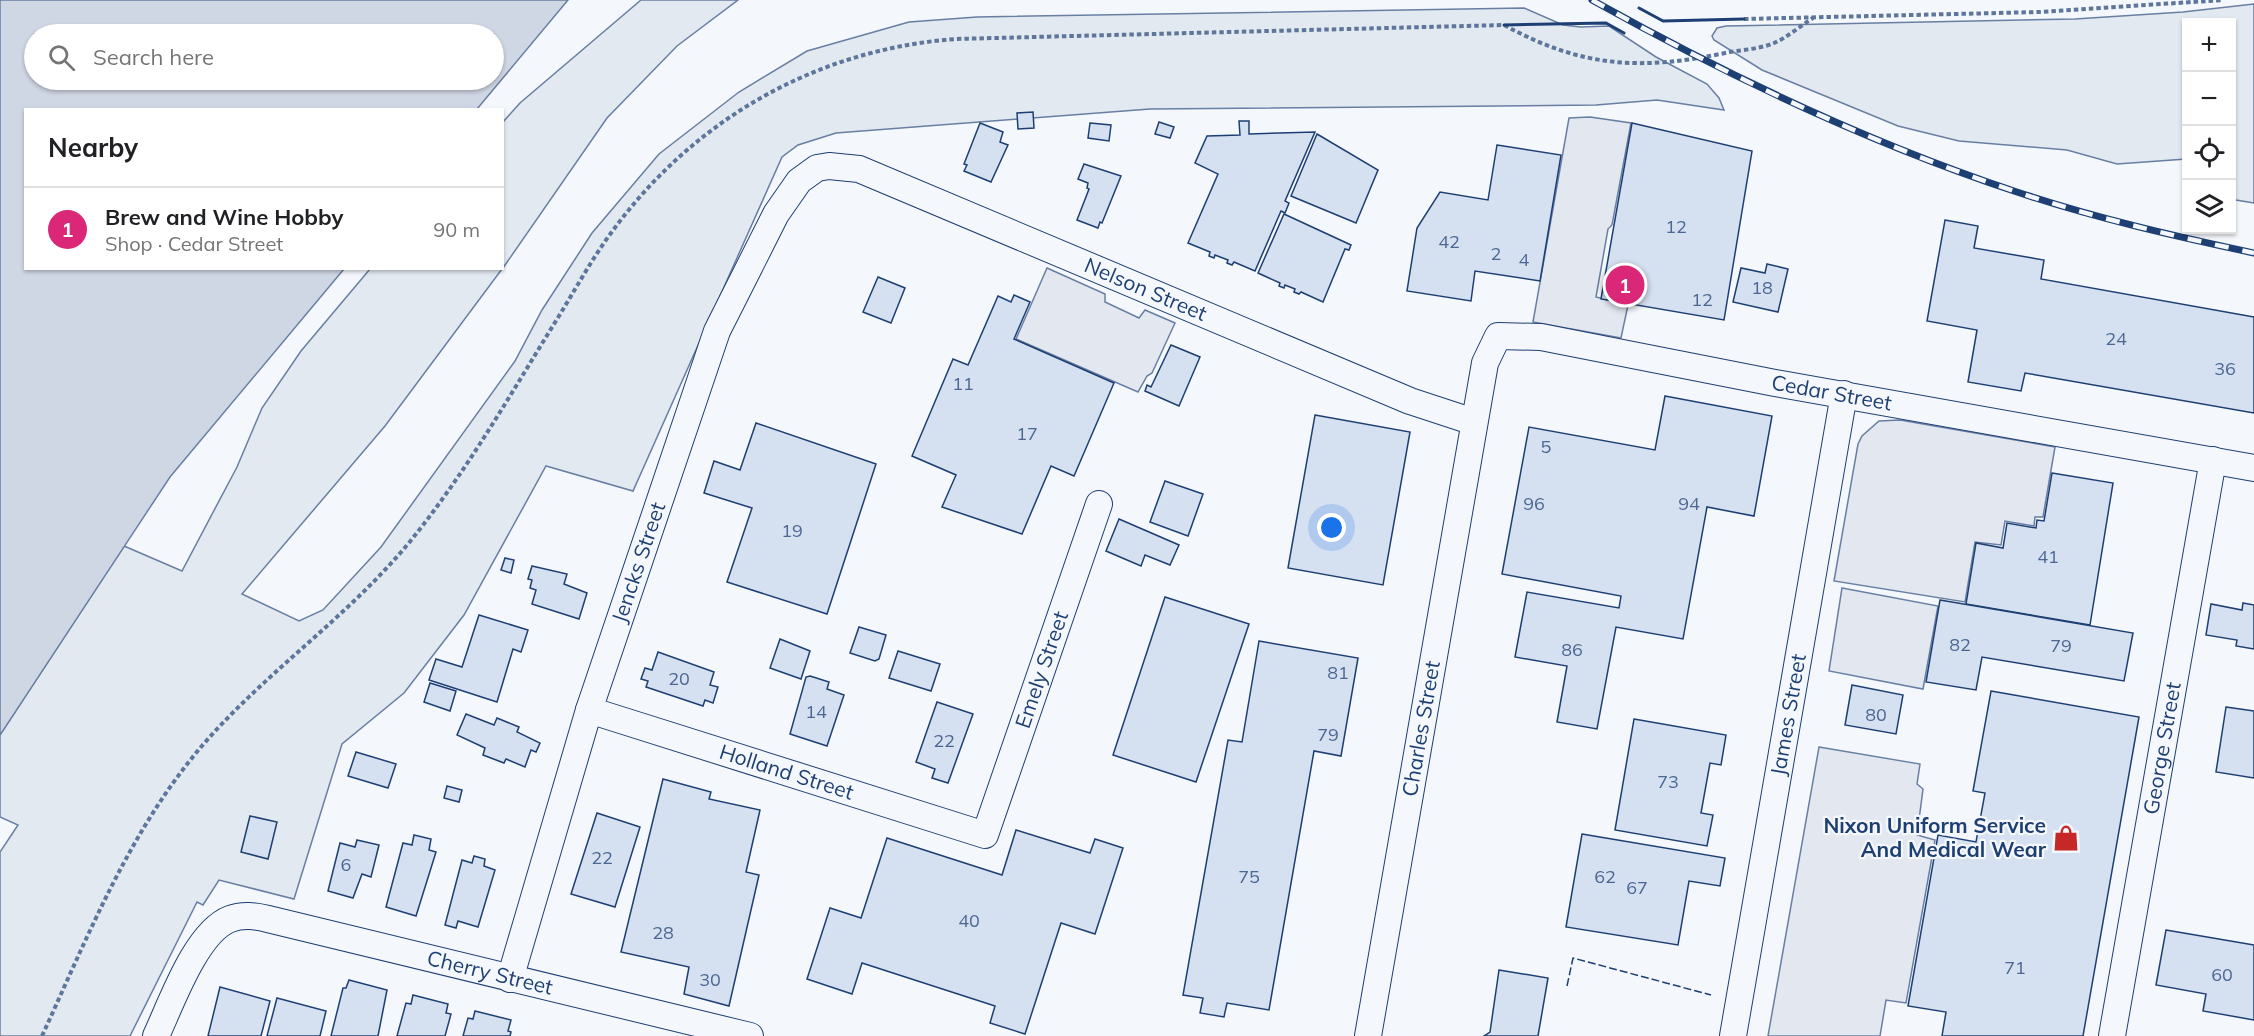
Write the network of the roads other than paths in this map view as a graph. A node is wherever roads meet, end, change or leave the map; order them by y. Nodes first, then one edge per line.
1 (817, 168) joint
2 (1844, 394) junction
3 (1474, 422) junction
4 (2212, 460) junction
5 (2254, 468) edge
6 (1099, 504) dead end
7 (589, 710) junction
8 (985, 835) joint
9 (510, 979) junction
10 (156, 1036) edge
11 (750, 1036) edge
12 (1368, 1036) edge
13 (1733, 1036) edge
14 (2112, 1036) edge

1 - 3 street, Nelson Street
1 - 7 street, Jencks Street
2 - 3 street, Cedar Street
2 - 4 street, Cedar Street
2 - 13 street, James Street
3 - 12 street, Charles Street
4 - 5 street, Cedar Street
4 - 14 street, George Street
6 - 8 street, Emely Street
7 - 8 street, Holland Street
7 - 9 street, Jencks Street
9 - 10 street, Cherry Street
9 - 11 street, Cherry Street

